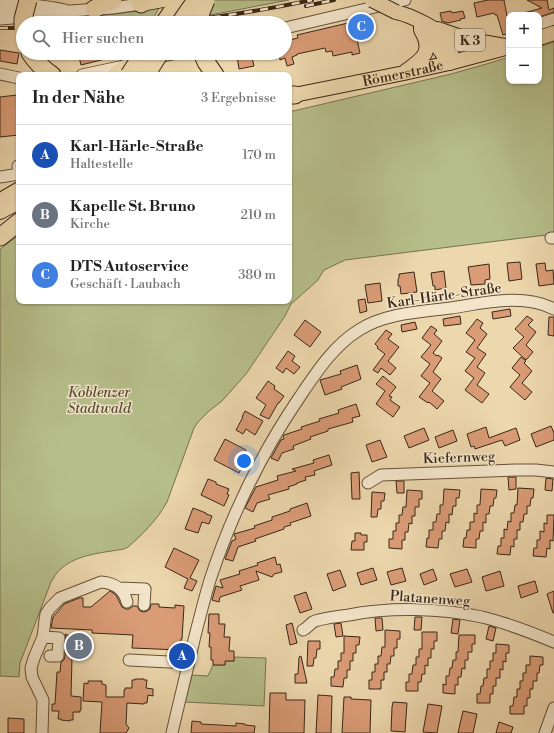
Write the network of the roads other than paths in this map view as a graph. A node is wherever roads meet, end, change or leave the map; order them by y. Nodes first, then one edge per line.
1 (113, 0) edge
2 (163, 0) edge
3 (180, 0) edge
4 (196, 0) edge
5 (206, 0) edge
6 (372, 0) edge
7 (405, 0) edge
8 (0, 1) edge
9 (22, 1) edge
10 (140, 2) edge
11 (0, 9) edge
12 (94, 10) junction
13 (70, 11) junction
14 (396, 12) junction
15 (24, 16) edge
16 (47, 16) edge
17 (169, 16) edge
18 (185, 16) edge
19 (200, 16) edge
20 (16, 18) edge
21 (0, 19) edge
22 (16, 22) edge
23 (542, 24) edge
24 (554, 24) edge
25 (417, 25) junction
26 (292, 26) edge
27 (433, 29) junction
28 (542, 35) edge
29 (506, 46) edge
30 (506, 47) edge
31 (35, 60) edge
32 (134, 60) edge
33 (139, 60) edge
34 (147, 60) edge
35 (156, 60) edge
36 (205, 60) edge
37 (449, 63) junction
38 (48, 72) edge
39 (95, 72) edge
40 (120, 72) edge
41 (131, 72) edge
42 (148, 72) edge
43 (214, 72) edge
44 (0, 74) edge
45 (404, 74) junction
46 (16, 77) edge
47 (292, 95) edge
48 (16, 174) edge
49 (0, 177) edge
50 (16, 193) edge
51 (0, 202) edge
52 (16, 204) edge
53 (0, 212) edge
54 (16, 224) edge
55 (3, 235) edge
56 (554, 309) edge
57 (554, 472) edge
58 (368, 482) dead end
59 (119, 588) junction
60 (127, 602) dead end
61 (144, 605) dead end
62 (304, 630) dead end
63 (43, 637) junction
64 (554, 642) edge
65 (50, 656) dead end
66 (129, 660) dead end
67 (189, 663) junction
68 (554, 708) edge
69 (42, 733) edge
70 (172, 733) edge
71 (545, 733) edge

1 - 12 highway
2 - 10 main road
3 - 17 highway
4 - 18 highway, bridge
5 - 19 highway, bridge
6 - 14 main road, K 3, bridge
7 - 26 street
8 - 9 street
9 - 13 street
9 - 15 highway, bridge
10 - 12 street
11 - 20 street
12 - 13 street
13 - 16 street
14 - 25 main road, K 3
14 - 27 main road, K 3
21 - 22 street
23 - 24 street
24 - 28 main road
25 - 37 main road, K 3
25 - 45 main road, K 3
27 - 29 main road, K 3
27 - 37 main road, K 3
30 - 37 main road, Römerstraße
31 - 38 highway
32 - 40 highway
33 - 41 highway, bridge
34 - 39 street
35 - 42 highway, bridge
36 - 43 highway
37 - 45 main road, Römerstraße
44 - 46 street
45 - 47 main road, Römerstraße
48 - 49 street
50 - 51 highway
52 - 53 main road
54 - 55 highway
56 - 67 street, Karl-Härle-Straße
57 - 58 street, Kiefernweg
59 - 60 street
59 - 61 street
59 - 63 street
62 - 64 street, Platanenweg
63 - 65 street
63 - 69 street
66 - 67 street
67 - 70 street, Karl-Härle-Straße
68 - 71 street

